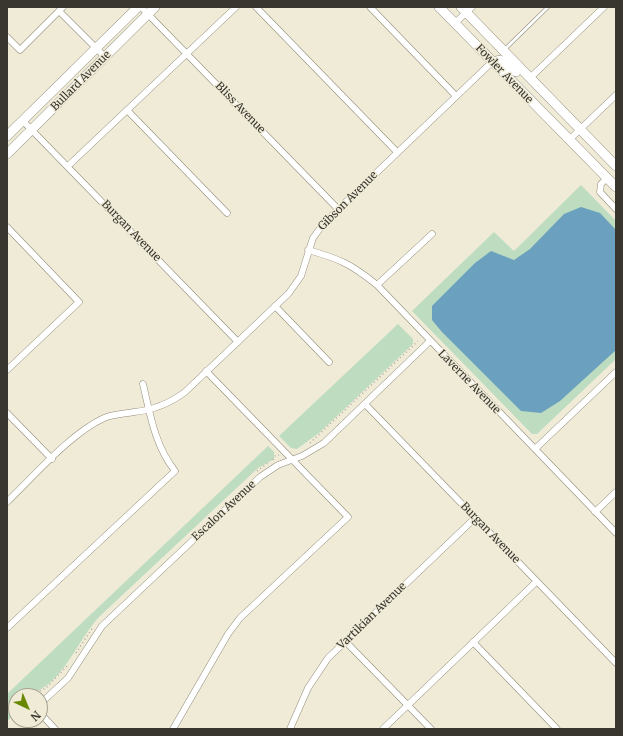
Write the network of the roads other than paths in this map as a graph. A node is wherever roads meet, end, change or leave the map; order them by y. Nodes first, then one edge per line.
1 (138, 7) edge
2 (141, 7) edge
3 (155, 7) edge
4 (236, 7) edge
5 (256, 7) edge
6 (370, 7) edge
7 (439, 7) edge
8 (548, 7) edge
9 (604, 7) edge
10 (61, 9) edge
11 (466, 9) edge
12 (148, 14) junction
13 (456, 23) junction
14 (7, 36) edge
15 (96, 48) junction
16 (503, 51) junction
17 (187, 53) junction
18 (105, 57) junction
19 (492, 62) junction
20 (530, 78) junction
21 (616, 95) edge
22 (456, 96) junction
23 (127, 110) junction
24 (23, 121) junction
25 (32, 130) junction
26 (580, 130) junction
27 (7, 136) edge
28 (569, 140) junction
29 (397, 152) junction
30 (7, 154) edge
31 (68, 166) junction
32 (616, 166) edge
33 (607, 178) junction
34 (616, 187) edge
35 (338, 209) junction
36 (616, 209) edge
37 (227, 212) dead end
38 (8, 228) edge
39 (432, 234) dead end
40 (308, 250) junction
41 (377, 286) junction
42 (275, 306) junction
43 (238, 342) junction
44 (430, 342) junction
45 (330, 362) dead end
46 (7, 370) edge
47 (206, 371) junction
48 (616, 372) edge
49 (143, 384) dead end
50 (365, 404) junction
51 (149, 410) junction
52 (7, 413) edge
53 (535, 449) junction
54 (52, 459) junction
55 (291, 460) junction
56 (616, 492) edge
57 (7, 502) edge
58 (595, 512) junction
59 (476, 518) junction
60 (616, 533) edge
61 (536, 582) junction
62 (7, 628) edge
63 (345, 641) junction
64 (474, 642) junction
65 (616, 663) edge
66 (48, 697) edge
67 (407, 704) junction
68 (48, 722) edge
69 (55, 729) edge
70 (173, 729) edge
71 (290, 729) edge
72 (383, 729) edge
73 (431, 729) edge
74 (557, 729) edge

1 - 15 main road, Bullard Avenue
2 - 12 street, Bliss Avenue
3 - 12 main road, Bullard Avenue
4 - 17 street
5 - 29 street
6 - 22 street
7 - 13 main road, Fowler Avenue
8 - 16 lane
9 - 20 street
10 - 14 street
10 - 15 street
11 - 13 street
11 - 16 main road, Fowler Avenue
12 - 17 street, Bliss Avenue
12 - 18 main road, Bullard Avenue
13 - 19 main road, Fowler Avenue
15 - 18 street
15 - 24 main road, Bullard Avenue
16 - 20 main road, Fowler Avenue
17 - 23 street
17 - 35 street, Bliss Avenue
18 - 25 main road, Bullard Avenue
19 - 20 main road
19 - 22 street, Gibson Avenue
19 - 28 main road, Fowler Avenue
20 - 26 main road, Fowler Avenue
21 - 26 street
22 - 29 street, Gibson Avenue
23 - 31 street
23 - 37 street
24 - 25 street, Burgan Avenue
24 - 27 main road, Bullard Avenue
25 - 30 main road, Bullard Avenue
25 - 31 street, Burgan Avenue
26 - 28 street
26 - 32 main road, Fowler Avenue
28 - 33 main road, Fowler Avenue
29 - 35 street, Gibson Avenue
31 - 43 street, Burgan Avenue
33 - 34 main road, Fowler Avenue
33 - 36 street
35 - 40 street, Gibson Avenue
38 - 46 street
39 - 41 street
40 - 41 street, Laverne Avenue
40 - 42 street, Gibson Avenue
41 - 44 street, Laverne Avenue
42 - 43 street, Gibson Avenue
42 - 45 street
43 - 47 street, Gibson Avenue
44 - 50 street, Escalon Avenue
44 - 53 street, Laverne Avenue
47 - 51 street, Gibson Avenue
47 - 55 street
48 - 53 street
49 - 51 street
50 - 55 street, Escalon Avenue
50 - 59 street, Burgan Avenue
51 - 54 street, Gibson Avenue
51 - 62 street
52 - 54 street
53 - 58 street, Laverne Avenue
54 - 57 street, Gibson Avenue
55 - 66 street, Escalon Avenue
55 - 70 street
56 - 58 street
58 - 60 street, Laverne Avenue
59 - 61 street, Burgan Avenue
59 - 63 street, Vartikian Avenue
61 - 64 street
61 - 65 street, Burgan Avenue
63 - 67 street
63 - 71 street, Vartikian Avenue
64 - 67 street
64 - 74 street
67 - 72 street
67 - 73 street
68 - 69 street

